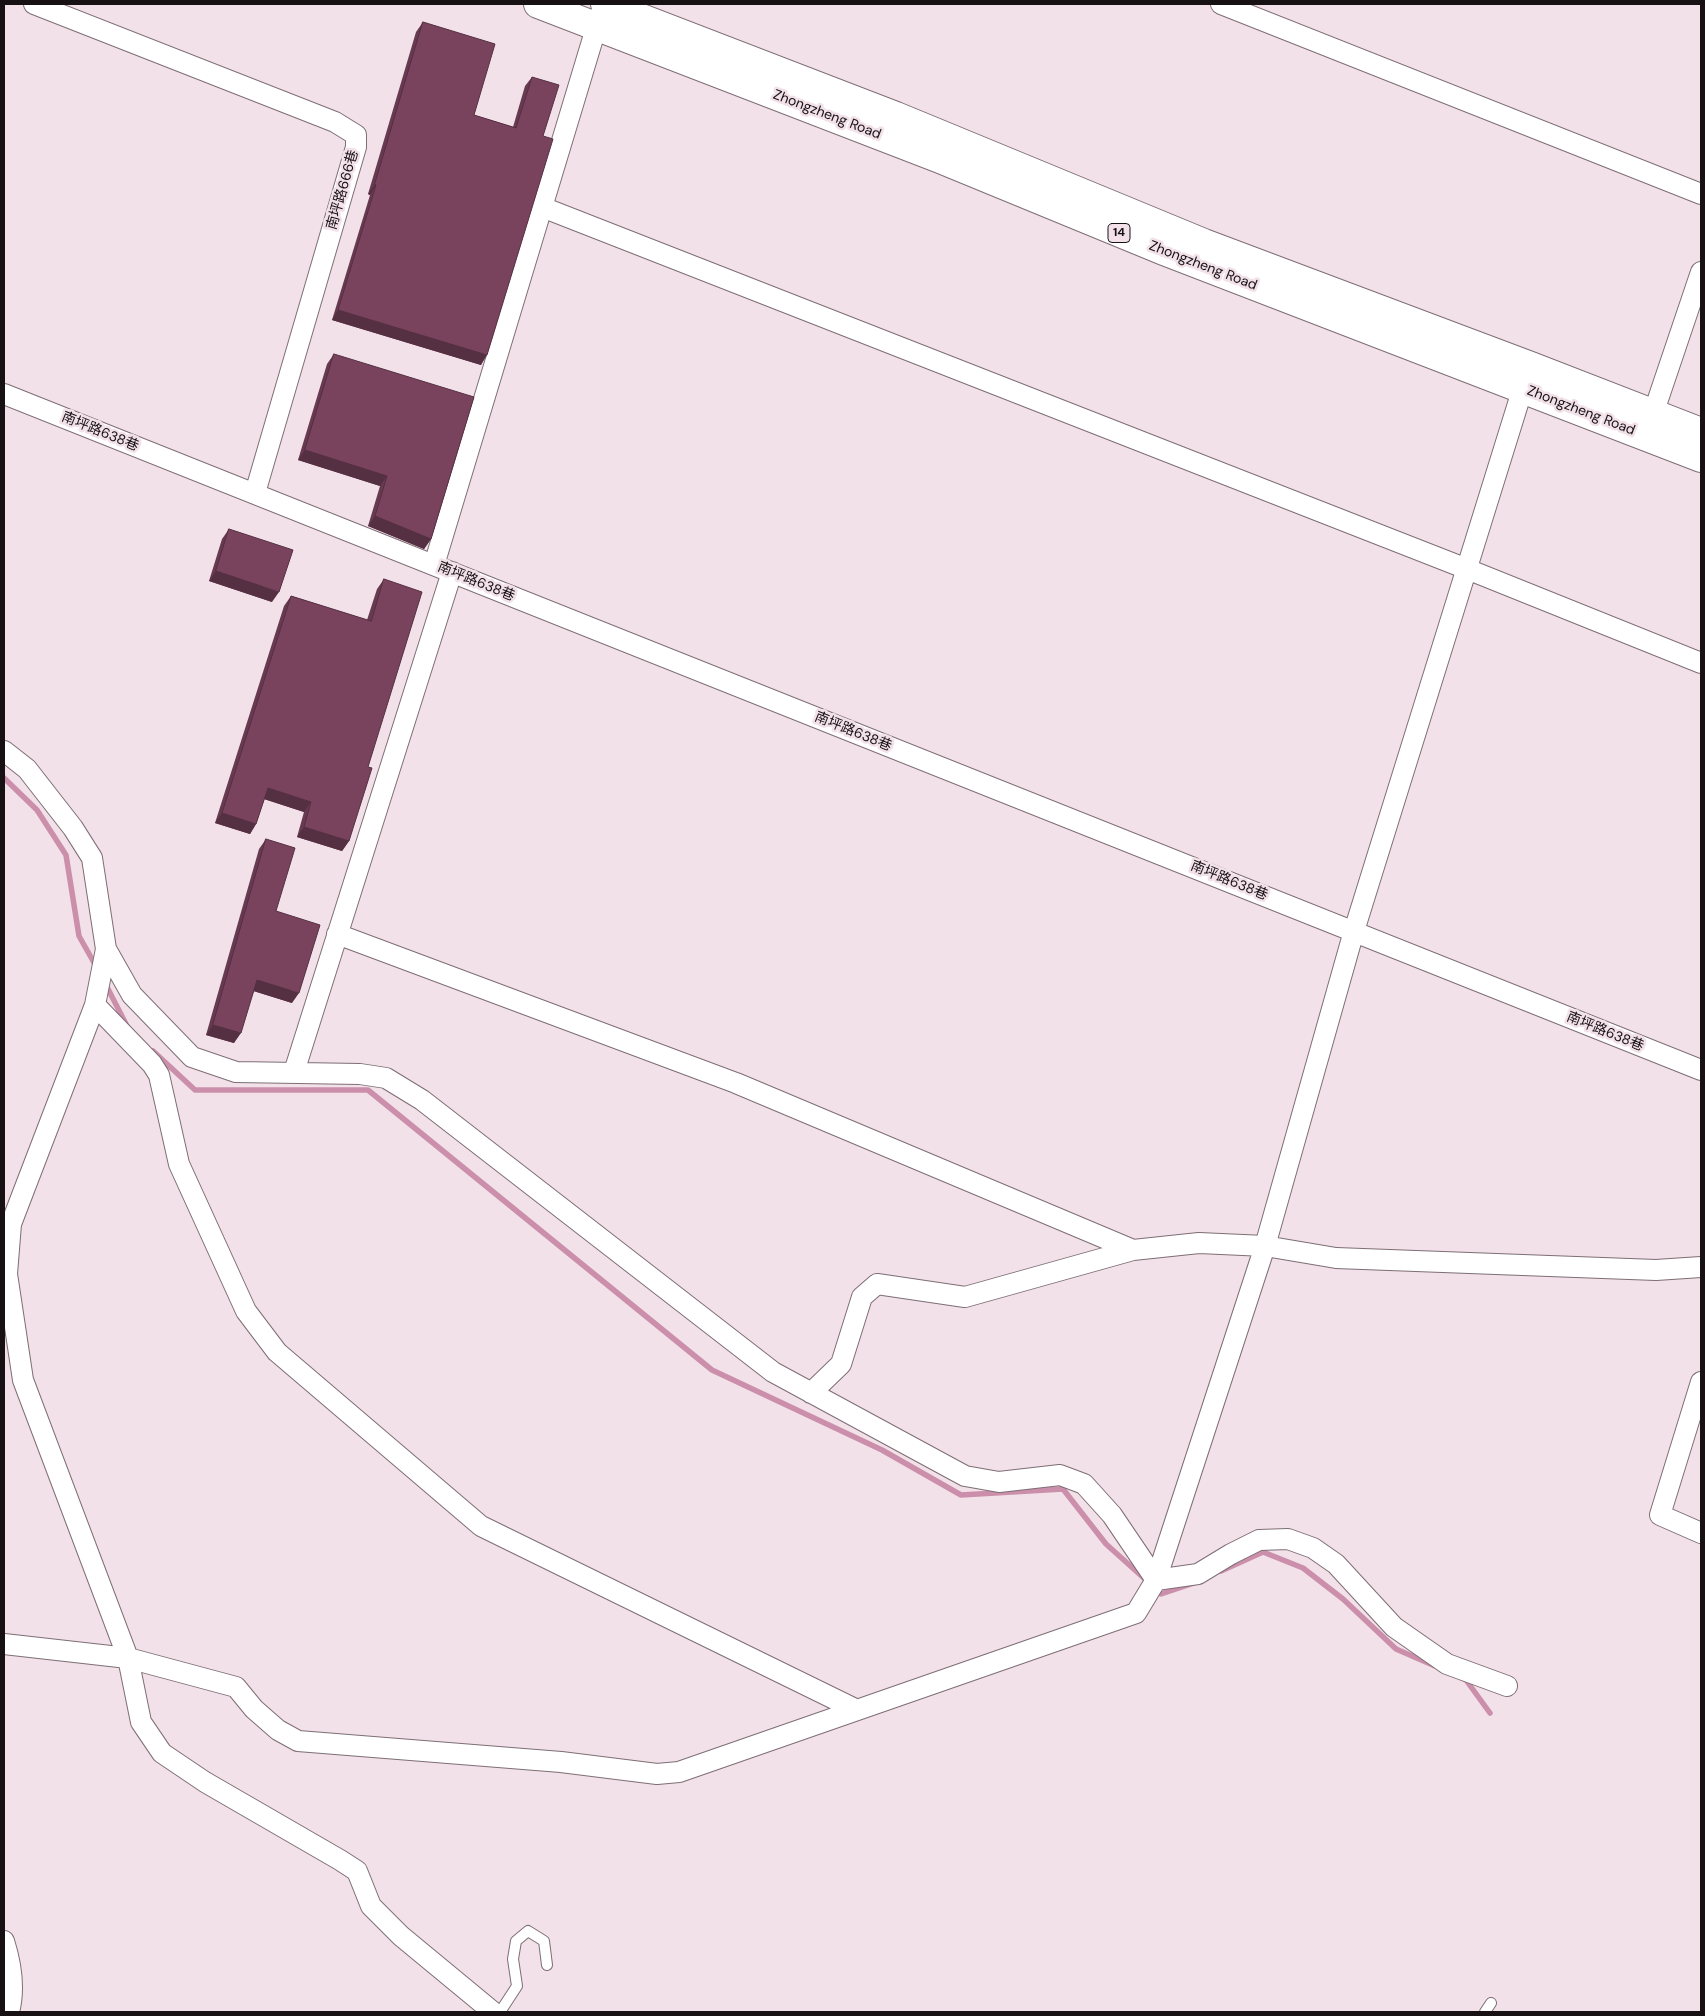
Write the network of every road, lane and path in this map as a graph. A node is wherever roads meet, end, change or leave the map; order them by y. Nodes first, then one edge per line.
1 (34, 4) edge
2 (538, 4) edge
3 (1221, 4) edge
4 (602, 11) edge
5 (1701, 194) edge
6 (542, 207) junction
7 (1701, 272) edge
8 (1527, 377) junction
9 (4, 394) edge
10 (1649, 424) junction
11 (1701, 432) edge
12 (1701, 458) edge
13 (255, 493) junction
14 (443, 569) junction
15 (1467, 569) junction
16 (1701, 663) edge
17 (4, 751) edge
18 (1354, 931) junction
19 (337, 934) junction
20 (106, 949) junction
21 (95, 1005) junction
22 (1701, 1070) edge
23 (294, 1072) junction
24 (1265, 1246) junction
25 (1132, 1250) junction
26 (1701, 1267) edge
27 (5, 1273) edge
28 (1701, 1382) edge
29 (811, 1393) junction
30 (1701, 1533) edge
31 (1156, 1580) junction
32 (4, 1644) edge
33 (128, 1658) junction
34 (1507, 1686) dead end
35 (857, 1710) junction
36 (4, 1940) edge
37 (547, 1965) dead end
38 (1491, 2003) dead end
39 (9, 2012) edge
40 (493, 2012) edge
41 (500, 2012) edge
42 (1485, 2012) edge

1 - 13 street, 南坪路666巷
2 - 4 main road, Zhongzheng Road / 14
3 - 5 street
4 - 6 street
4 - 8 main road, Zhongzheng Road / 14
6 - 14 street
6 - 15 street
7 - 10 street
8 - 10 main road, Zhongzheng Road / 14
8 - 15 street
9 - 13 street, 南坪路638巷
10 - 11 main road, Zhongzheng Road / 14
10 - 12 main road, Zhongzheng Road / 14
13 - 14 street, 南坪路638巷
14 - 18 street, 南坪路638巷
14 - 19 street
15 - 16 street
15 - 18 street
17 - 20 street
18 - 22 street, 南坪路638巷
18 - 24 street
19 - 23 street
19 - 25 street
20 - 21 street
20 - 23 street
21 - 27 street
21 - 35 street
23 - 29 street
24 - 25 street
24 - 26 street
24 - 31 street
25 - 29 street
27 - 33 street
28 - 30 street
29 - 31 street
31 - 34 street
31 - 35 street
32 - 33 street
33 - 35 street
33 - 40 street
36 - 39 street
37 - 41 lane
38 - 42 lane

